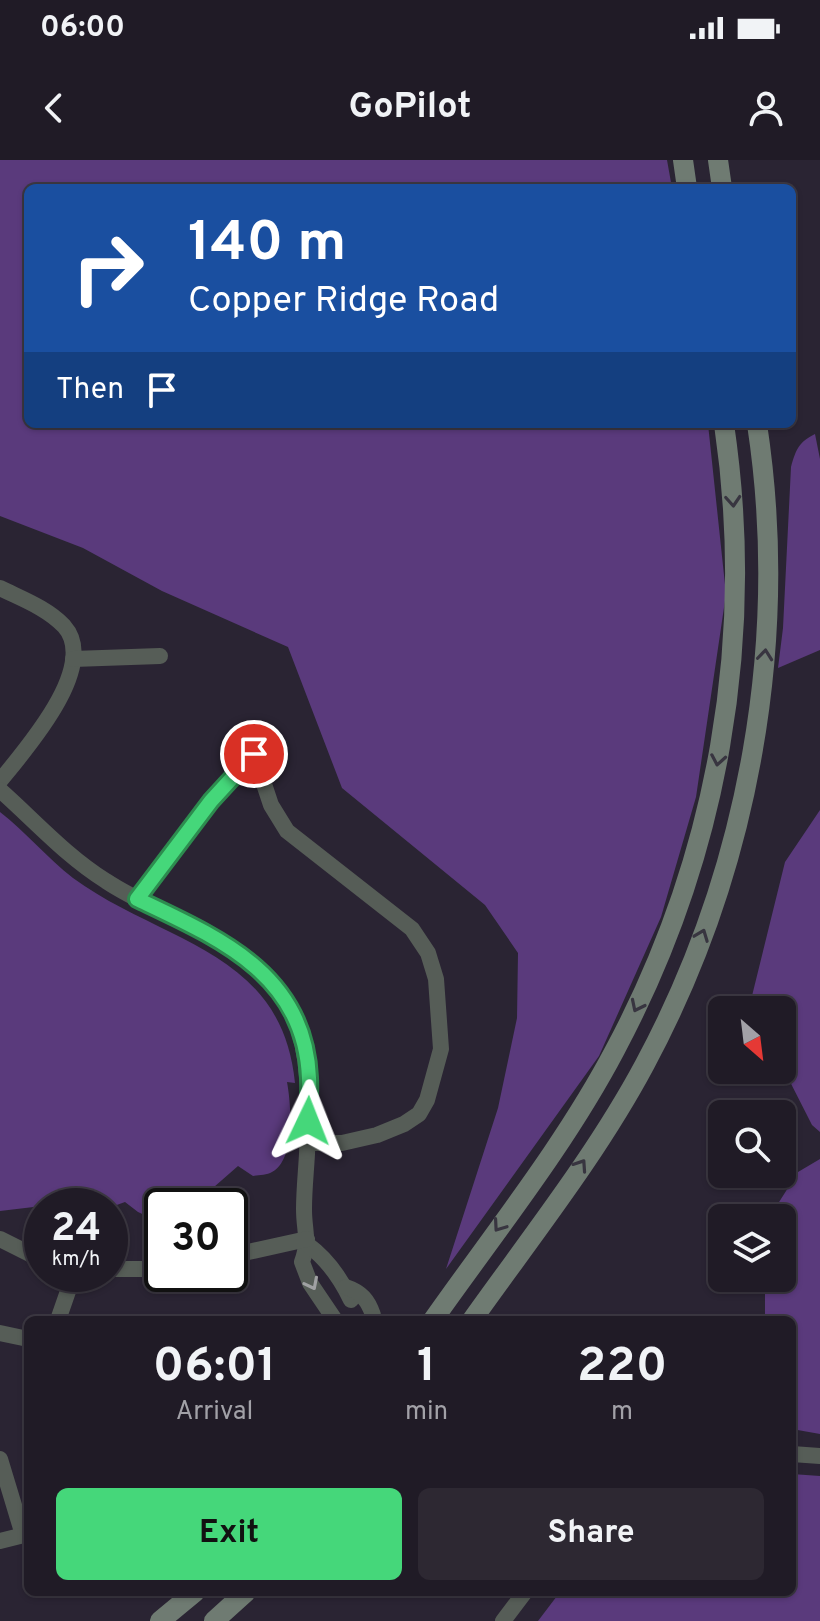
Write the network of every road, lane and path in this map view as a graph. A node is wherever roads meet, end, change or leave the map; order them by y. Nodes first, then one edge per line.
1 (683, 160) edge
2 (718, 160) edge
3 (686, 184) edge
4 (721, 184) edge
5 (725, 428) edge
6 (758, 428) edge
7 (0, 588) edge
8 (160, 656) dead end
9 (73, 659) junction
10 (0, 781) edge
11 (0, 790) edge
12 (137, 899) junction
13 (307, 1143) junction
14 (0, 1239) edge
15 (307, 1242) junction
16 (24, 1251) edge
17 (248, 1253) edge
18 (68, 1292) edge
19 (361, 1306) edge
20 (59, 1316) edge
21 (332, 1316) edge
22 (436, 1316) edge
23 (475, 1316) edge
24 (0, 1333) edge
25 (24, 1338) edge
26 (796, 1454) edge
27 (820, 1456) edge
28 (0, 1459) edge
29 (24, 1528) edge
30 (24, 1535) edge
31 (0, 1541) edge
32 (190, 1596) edge
33 (242, 1596) edge
34 (522, 1596) edge
35 (160, 1621) edge
36 (214, 1621) edge
37 (503, 1621) edge

1 - 3 main road
2 - 4 main road
5 -> 22 main road
23 -> 6 main road
7 - 9 street
8 - 9 street
9 - 10 street
11 - 12 street
12 - 13 street
12 - 13 street
13 - 15 street
14 - 16 street
15 - 17 street
15 - 19 street
15 -> 21 street
18 - 20 street
24 - 25 street
26 - 27 street
28 - 29 street
30 - 31 street
32 - 35 main road
33 - 36 main road
34 - 37 street

